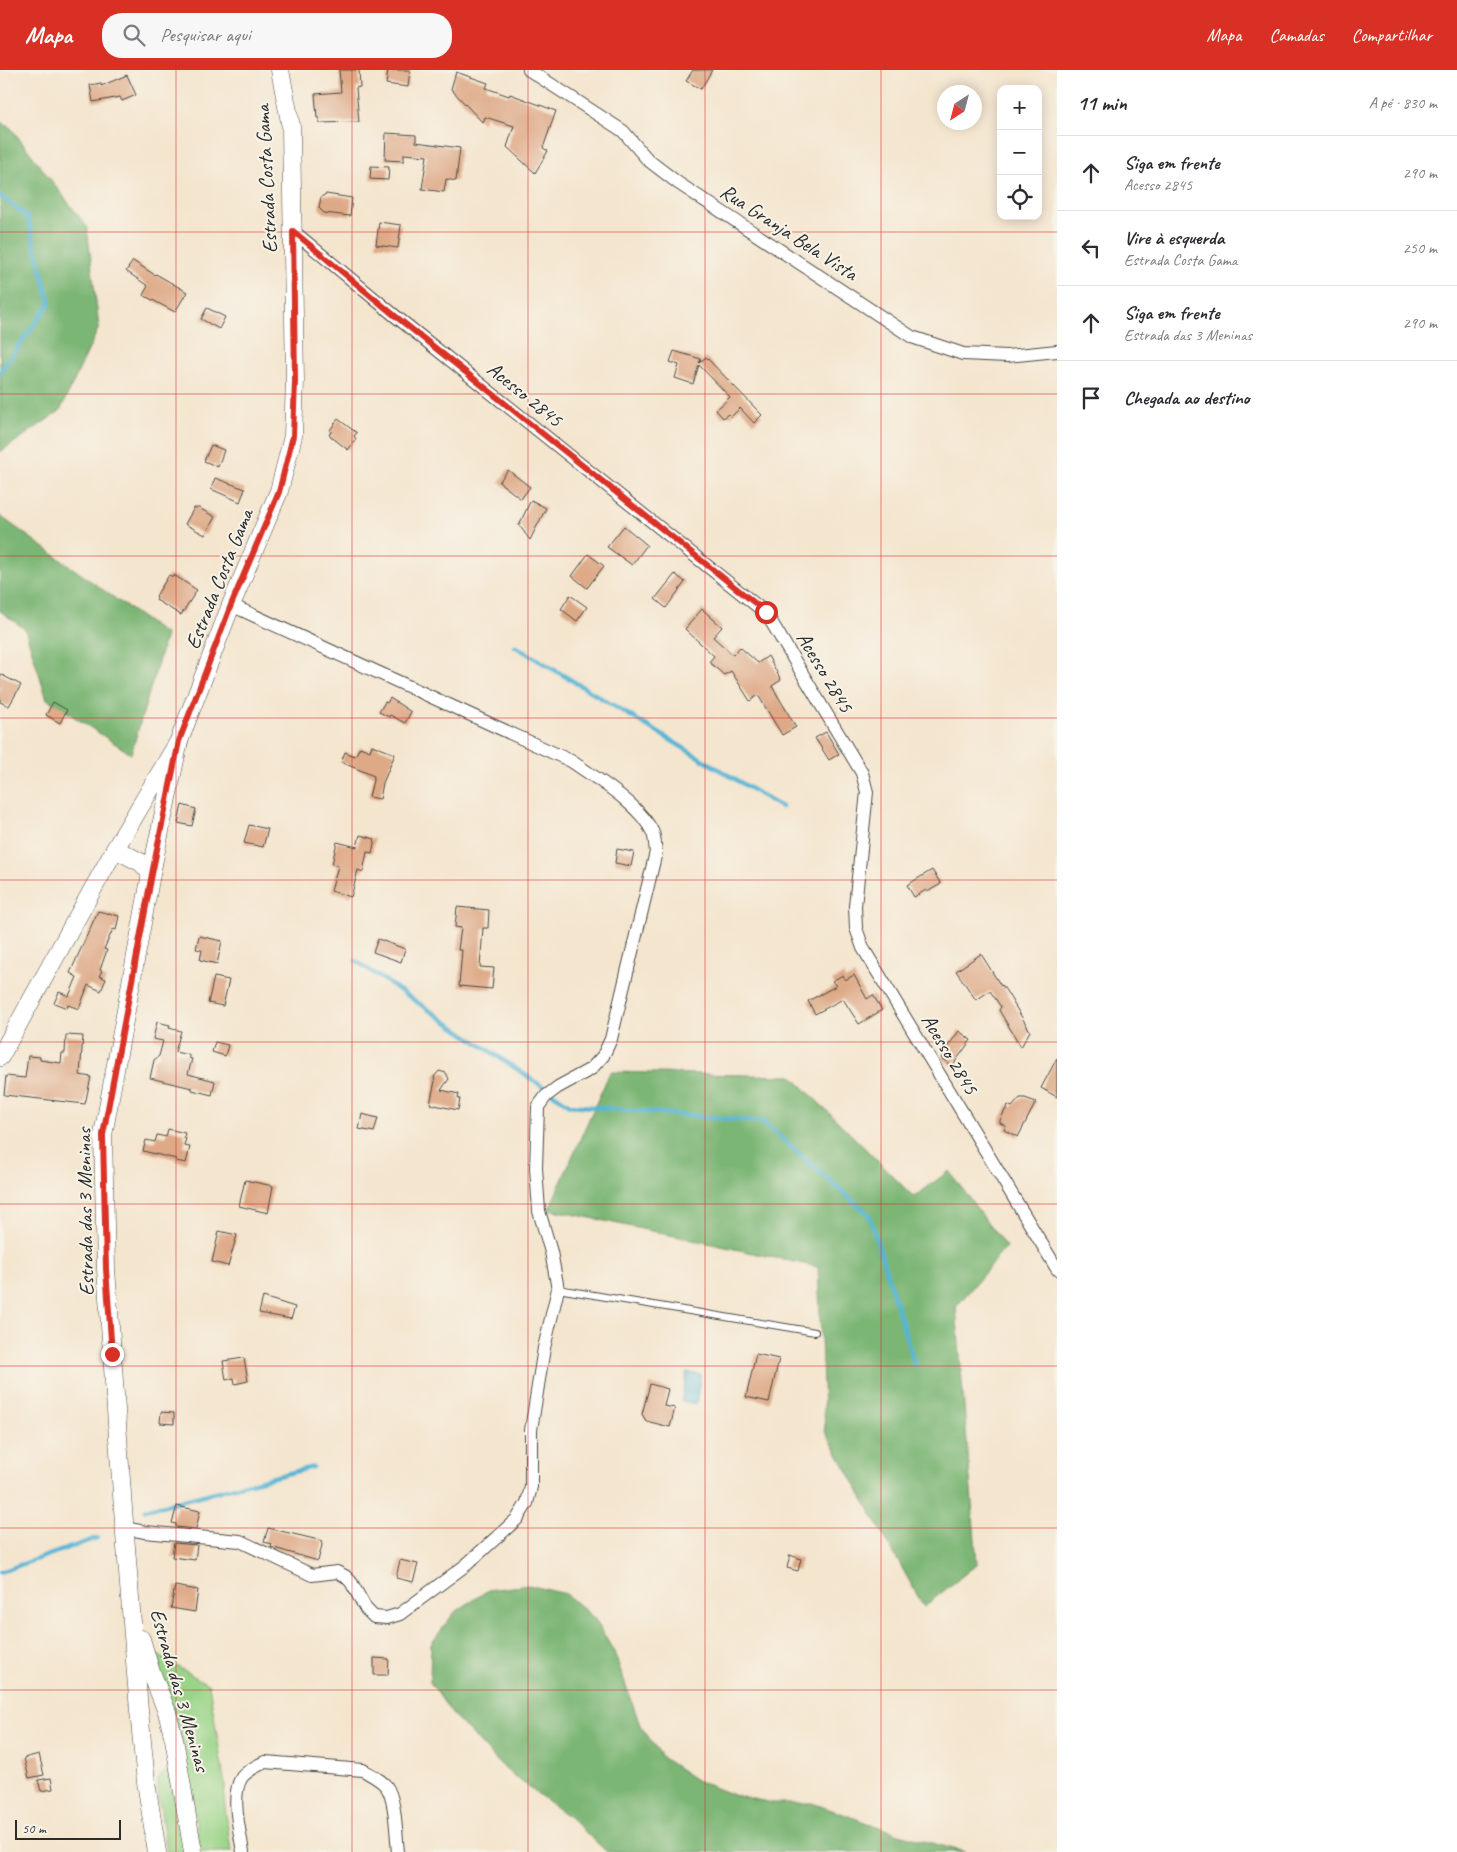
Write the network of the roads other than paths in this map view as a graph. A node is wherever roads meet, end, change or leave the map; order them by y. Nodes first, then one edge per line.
1 (280, 70) edge
2 (529, 70) edge
3 (293, 231) junction
4 (1057, 351) edge
5 (231, 605) junction
6 (179, 741) junction
7 (115, 849) junction
8 (152, 874) junction
9 (0, 1057) edge
10 (1057, 1269) edge
11 (558, 1289) junction
12 (815, 1332) dead end
13 (124, 1528) junction
14 (131, 1600) junction
15 (157, 1852) edge
16 (194, 1852) edge
17 (243, 1852) edge
18 (398, 1852) edge

1 - 3 main road, Estrada Costa Gama
2 - 4 street, Rua Granja Bela Vista
3 - 5 main road, Estrada Costa Gama
3 - 10 street, Acesso 2845
5 - 6 main road, Estrada Costa Gama
5 - 11 street
6 - 7 main road, Estrada Costa Gama
6 - 8 main road, Estrada das 3 Meninas
7 - 8 main road
7 - 9 main road, Estrada Costa Gama
8 - 13 main road, Estrada das 3 Meninas
11 - 12 lane
11 - 13 street
13 - 14 main road, Estrada das 3 Meninas
14 - 15 main road, Estrada das 3 Meninas
14 - 16 main road, Estrada das 3 Meninas
17 - 18 street

